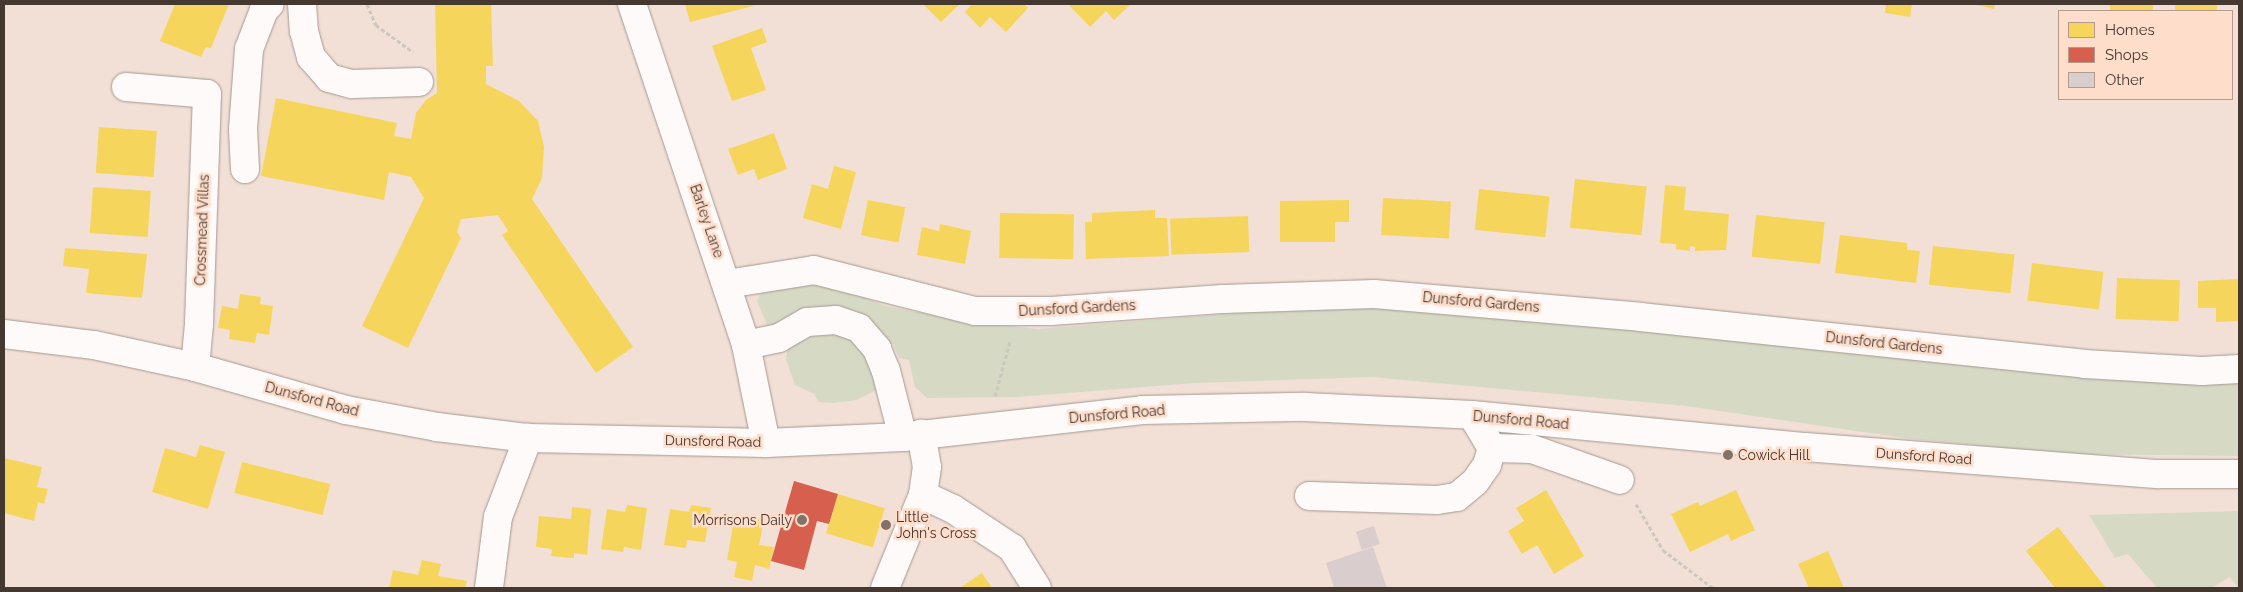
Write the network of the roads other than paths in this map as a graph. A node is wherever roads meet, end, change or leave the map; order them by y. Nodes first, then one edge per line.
1 (270, 4) edge
2 (302, 4) edge
3 (632, 4) edge
4 (419, 82) road end
5 (126, 86) dead end
6 (245, 169) dead end
7 (727, 284) junction
8 (4, 334) edge
9 (746, 345) junction
10 (195, 366) junction
11 (2239, 369) edge
12 (1472, 415) junction
13 (912, 435) junction
14 (528, 438) junction
15 (766, 443) junction
16 (1492, 448) junction
17 (2239, 474) edge
18 (1620, 480) road end
19 (923, 495) junction
20 (1309, 496) dead end
21 (489, 588) edge
22 (886, 588) edge
23 (1037, 588) edge

1 - 6 street
2 - 4 street
3 - 7 street, Barley Lane
5 - 10 street, Crossmead Villas
7 - 9 street, Barley Lane
7 - 11 street, Dunsford Gardens
8 - 10 street, Dunsford Road
9 - 13 street
9 - 15 street, Barley Lane
10 - 14 street, Dunsford Road
12 - 13 street, Dunsford Road
12 - 16 street
12 - 17 street, Dunsford Road
13 - 15 street, Dunsford Road
13 - 19 street
14 - 15 street, Dunsford Road
14 - 21 street
16 - 18 street
16 - 20 street
19 - 22 street
19 - 23 street

